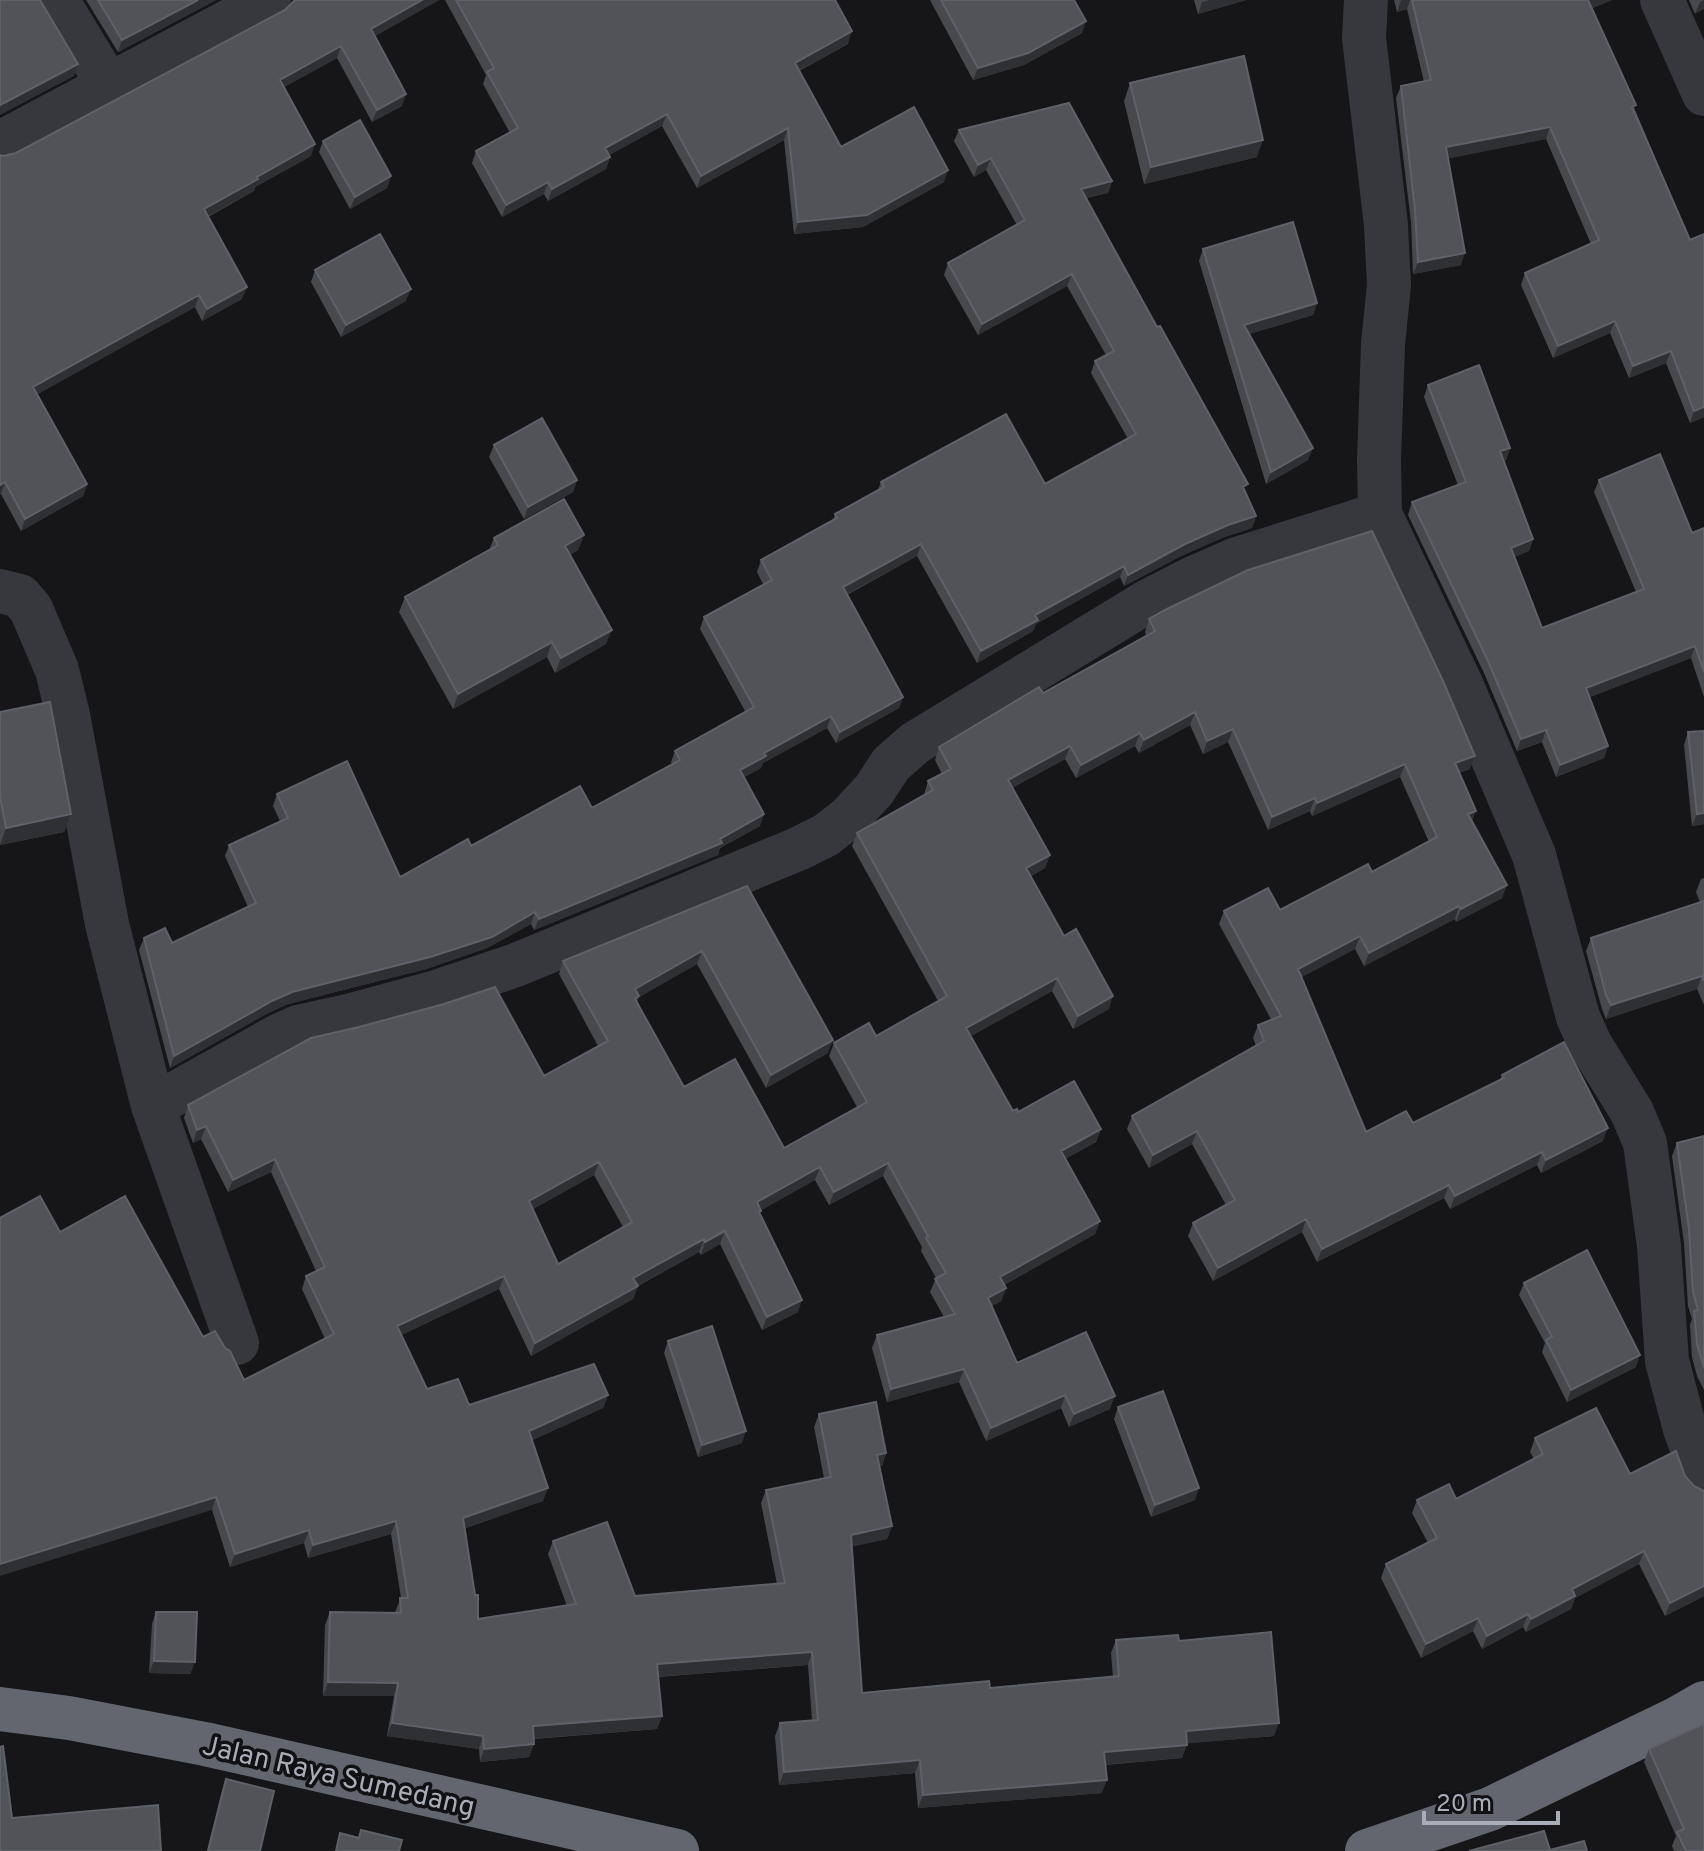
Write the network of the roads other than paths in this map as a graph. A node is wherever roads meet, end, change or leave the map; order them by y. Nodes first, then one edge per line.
1 (57, 0) edge
2 (269, 0) edge
3 (1366, 0) edge
4 (1662, 0) edge
5 (109, 86) junction
6 (1703, 90) edge
7 (0, 143) edge
8 (1380, 514) junction
9 (0, 591) edge
10 (153, 1106) junction
11 (237, 1343) dead end
12 (1704, 1480) edge
13 (1704, 1703) edge
14 (0, 1709) edge
15 (677, 1851) edge
16 (1367, 1851) edge

1 - 5 street
2 - 5 street
3 - 8 street
4 - 6 street
5 - 7 street
8 - 10 street
8 - 12 street
9 - 10 street
10 - 11 street
13 - 16 highway
14 - 15 highway, Jalan Raya Sumedang

